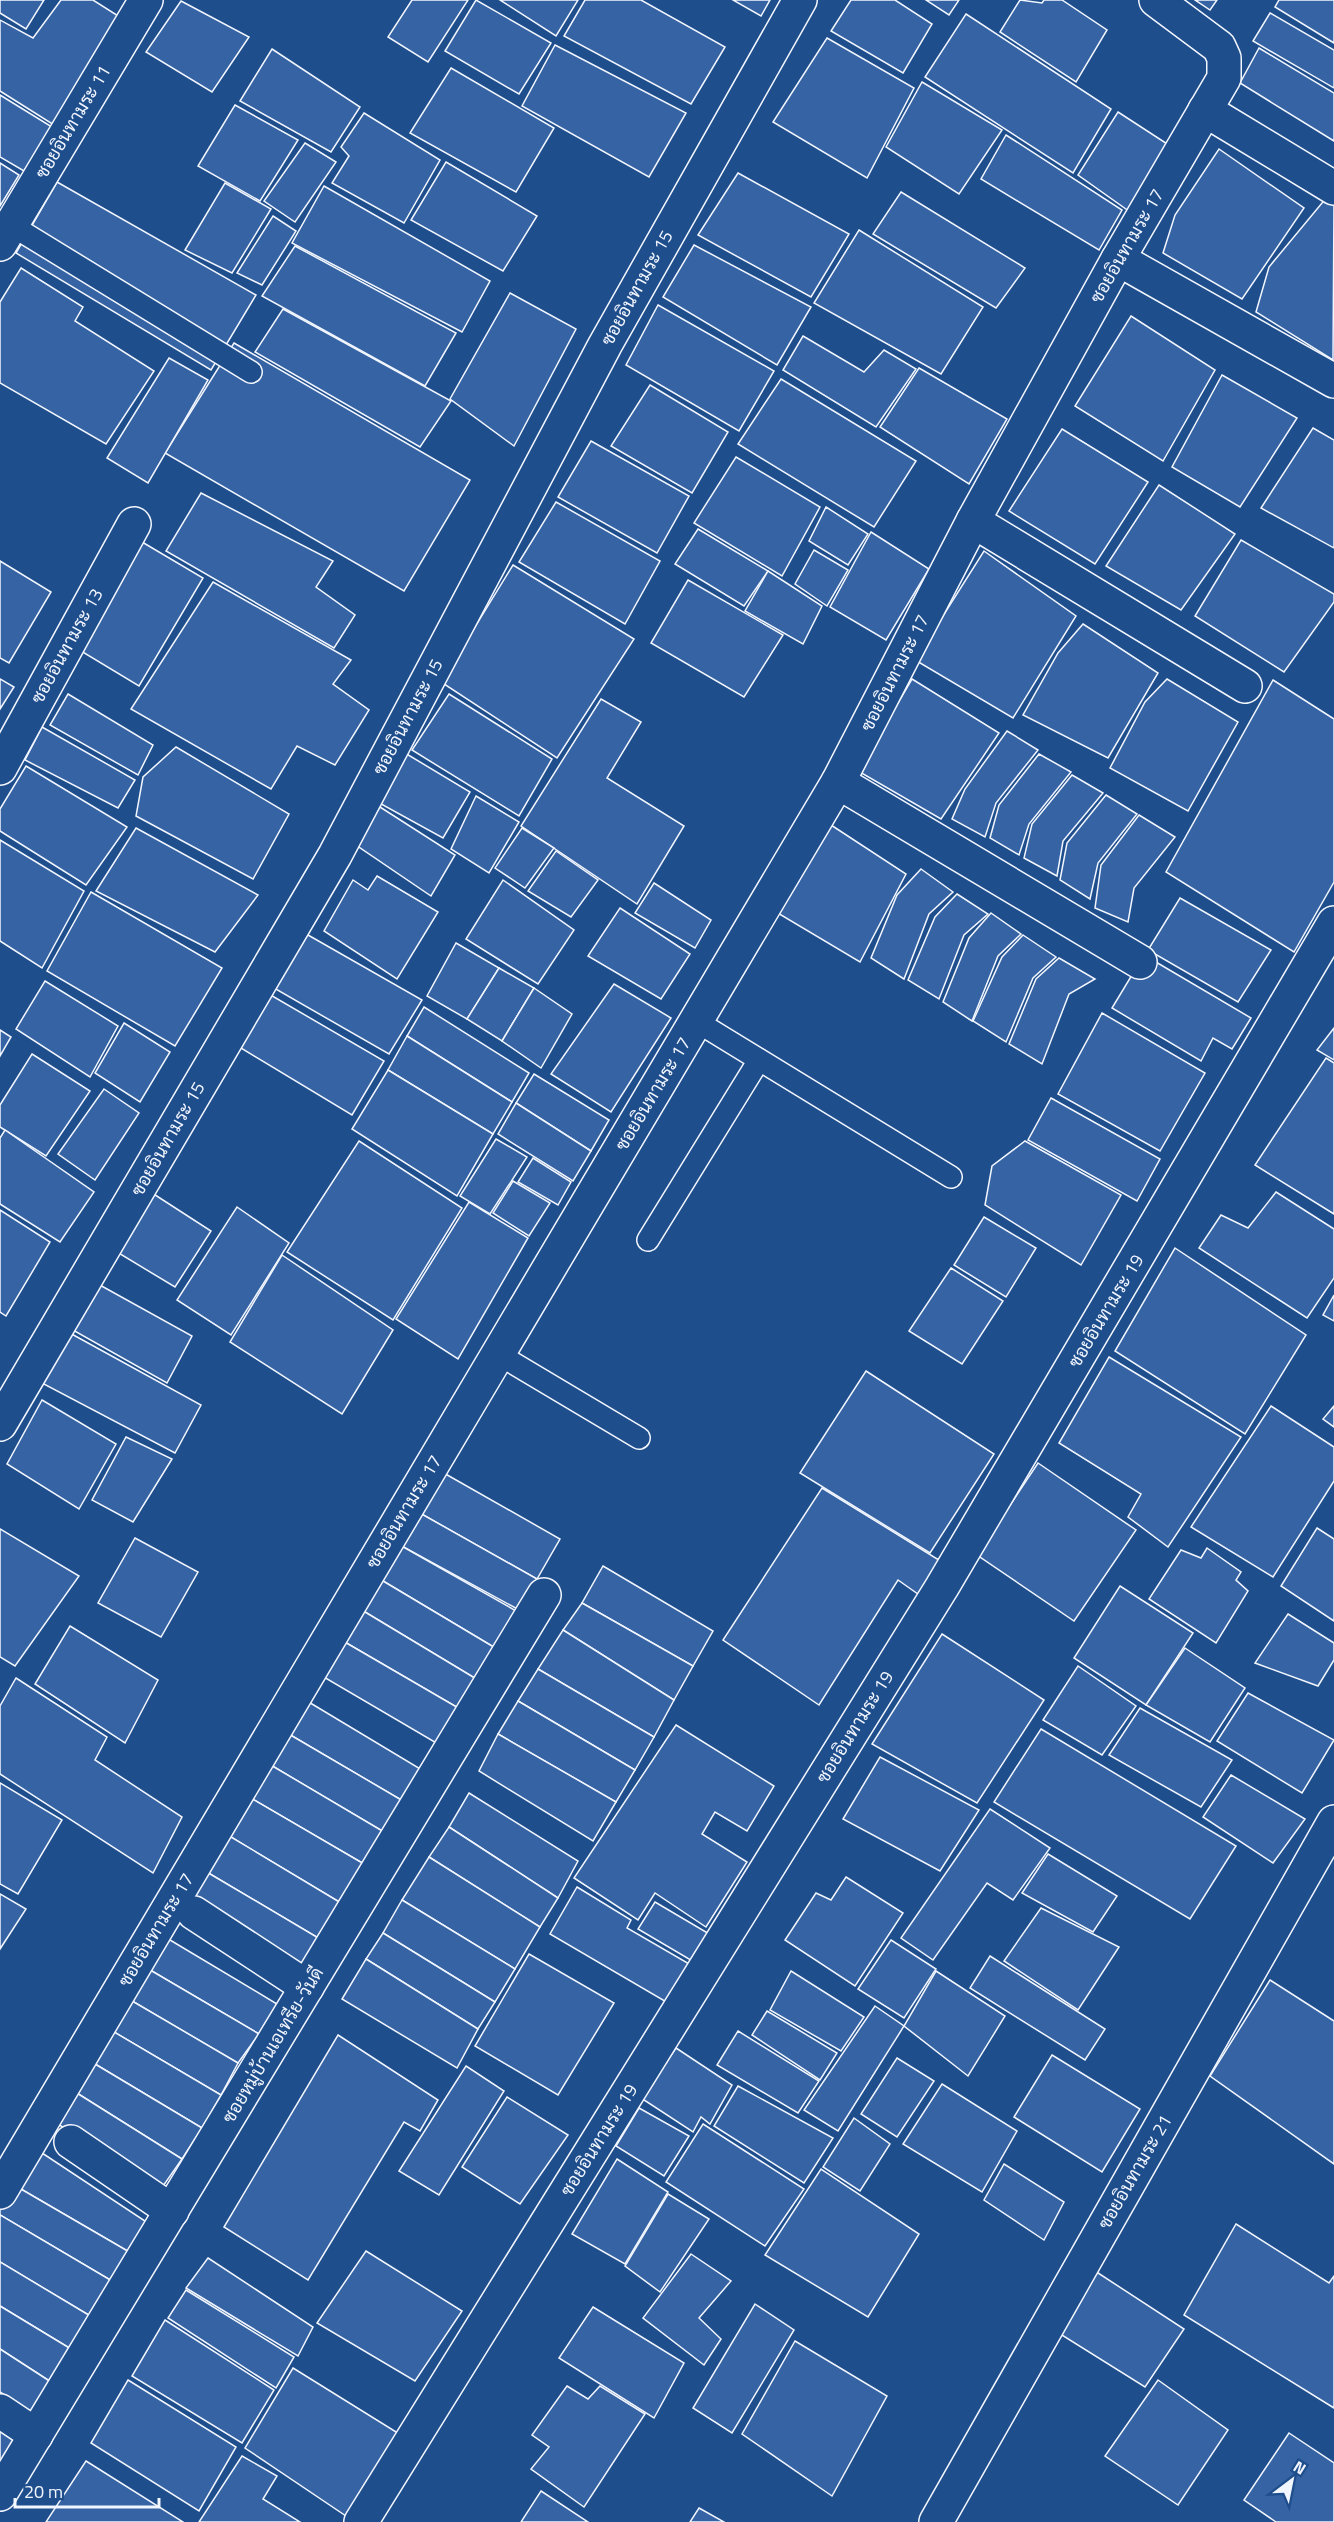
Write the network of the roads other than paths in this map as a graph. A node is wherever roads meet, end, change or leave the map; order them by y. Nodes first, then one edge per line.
1 (146, 0) edge
2 (800, 0) edge
3 (1156, 0) edge
4 (1205, 110) junction
5 (1334, 188) edge
6 (5, 234) edge
7 (1118, 259) junction
8 (252, 372) dead end
9 (1334, 381) edge
10 (973, 521) junction
11 (134, 524) dead end
12 (1245, 686) dead end
13 (0, 768) edge
14 (838, 782) junction
15 (1334, 923) edge
16 (1140, 962) dead end
17 (696, 1021) junction
18 (759, 1060) junction
19 (951, 1177) dead end
20 (648, 1240) dead end
21 (498, 1354) junction
22 (0, 1424) edge
23 (639, 1438) dead end
24 (544, 1595) dead end
25 (1334, 1822) edge
26 (194, 1913) dead end
27 (307, 1987) junction
28 (71, 2142) dead end
29 (0, 2192) edge
30 (172, 2211) junction
31 (0, 2411) edge
32 (36, 2435) junction
33 (0, 2494) edge
34 (361, 2522) edge
35 (936, 2522) edge

1 - 6 street, ซอยอินทามระ 11
2 - 22 street, ซอยอินทามระ 15
3 - 4 street, ซอยอินทามระ 17
4 - 5 street
4 - 7 street, ซอยอินทามระ 17
6 - 8 lane
7 - 9 street
7 - 10 street, ซอยอินทามระ 17
10 - 12 street
10 - 14 street, ซอยอินทามระ 17
11 - 13 street, ซอยอินทามระ 13
14 - 16 street
14 - 17 street, ซอยอินทามระ 17
15 - 34 street, ซอยอินทามระ 19
17 - 18 lane
17 - 21 street, ซอยอินทามระ 17
18 - 19 lane
18 - 20 lane
21 - 23 lane
21 - 29 street, ซอยอินทามระ 17
24 - 27 street, ซอยหมู่บ้านเอเทรีย-วันดี
25 - 35 street, ซอยอินทามระ 21
26 - 27 street
27 - 30 street, ซอยหมู่บ้านเอเทรีย-วันดี
28 - 30 street
30 - 32 street, ซอยหมู่บ้านเอเทรีย-วันดี
31 - 32 street
32 - 33 street, ซอยหมู่บ้านเอเทรีย-วันดี

